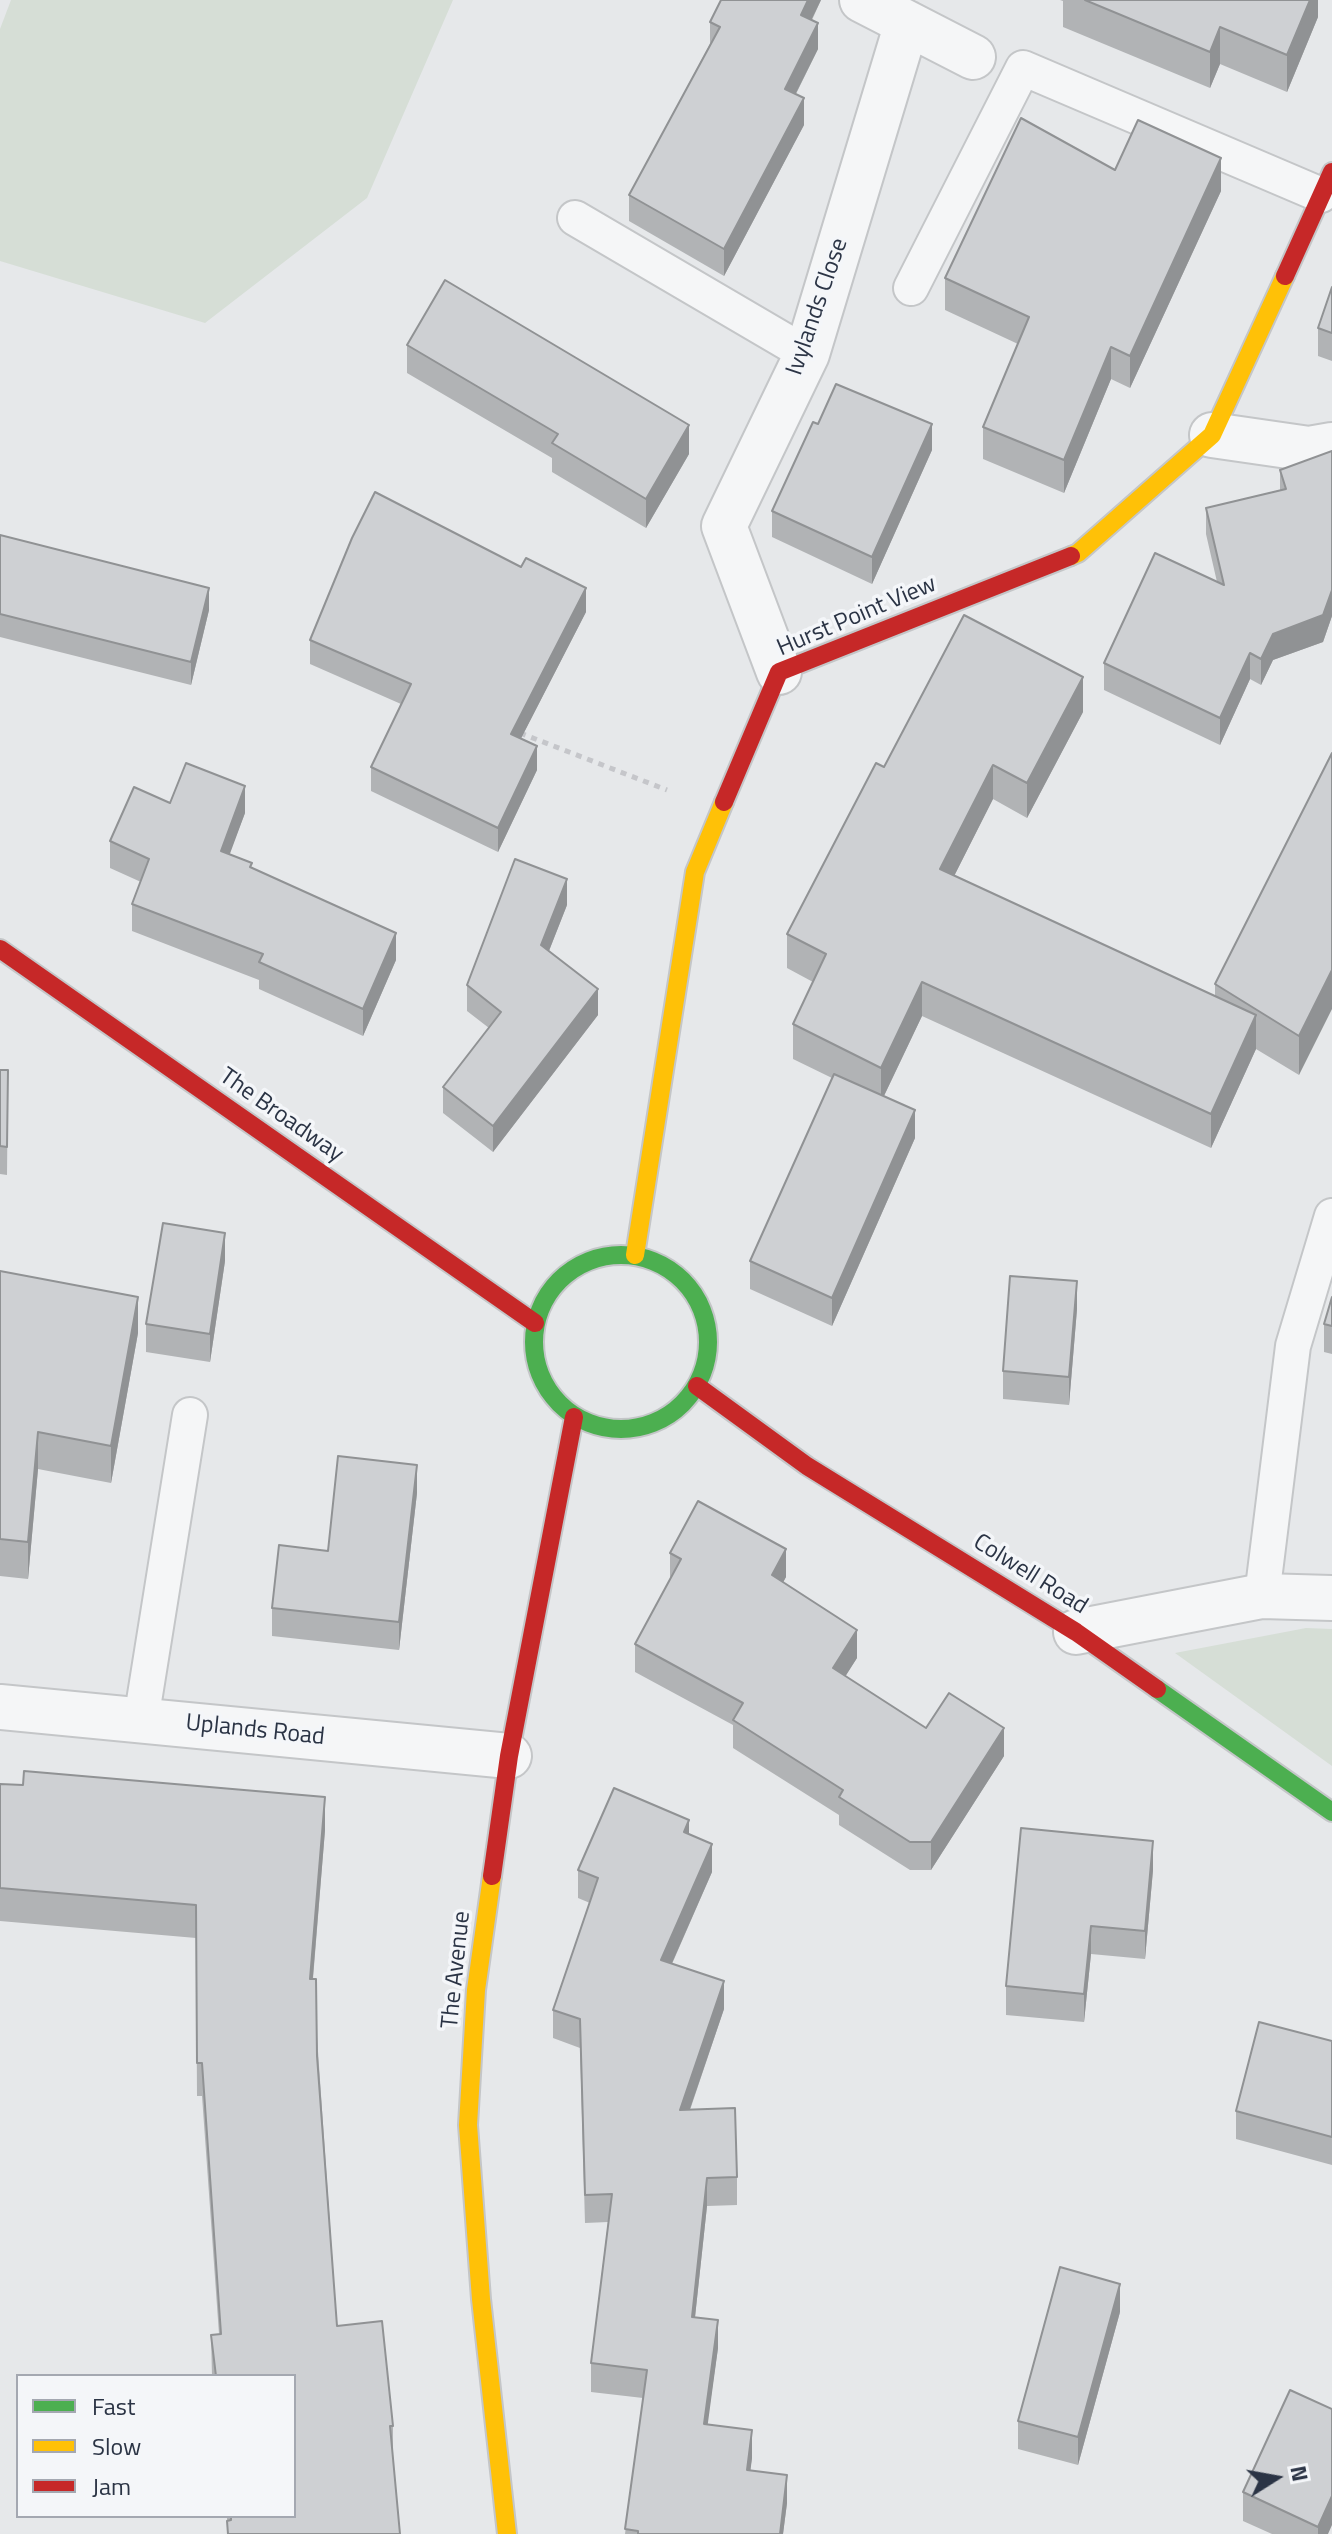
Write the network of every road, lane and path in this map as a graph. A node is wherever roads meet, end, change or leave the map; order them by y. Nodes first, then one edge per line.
1 (862, 0) edge
2 (907, 23) junction
3 (973, 57) dead end
4 (1326, 183) edge
5 (575, 218) dead end
6 (911, 288) dead end
7 (807, 354) junction
8 (1212, 435) junction
9 (1332, 445) edge
10 (779, 672) junction
11 (506, 728) edge
12 (720, 811) junction
13 (0, 949) edge
14 (1332, 1216) edge
15 (635, 1255) junction
16 (535, 1323) junction
17 (697, 1386) junction
18 (190, 1415) dead end
19 (574, 1417) junction
20 (1262, 1596) junction
21 (1332, 1598) edge
22 (1076, 1632) junction
23 (0, 1707) edge
24 (141, 1720) junction
25 (509, 1756) junction
26 (1332, 1812) edge
27 (507, 2534) edge

1 - 2 street
2 - 3 street
2 - 7 street, Ivylands Close
4 - 6 lane
4 - 8 main road, Hurst Point View
5 - 7 lane
7 - 10 street, Ivylands Close
8 - 9 street
8 - 10 main road, Hurst Point View
10 - 12 main road, Hurst Point View
11 - 12 path
12 - 15 main road, Hurst Point View
13 - 16 main road, The Broadway
14 - 20 lane
15 - 16 main road
15 - 17 main road
16 - 19 main road
17 - 19 main road
17 - 22 main road, Colwell Road
18 - 24 lane
19 - 25 main road, The Avenue
20 - 21 street
20 - 22 street
22 - 26 main road, Colwell Road
23 - 24 street, Uplands Road
24 - 25 street, Uplands Road
25 - 27 main road, The Avenue

